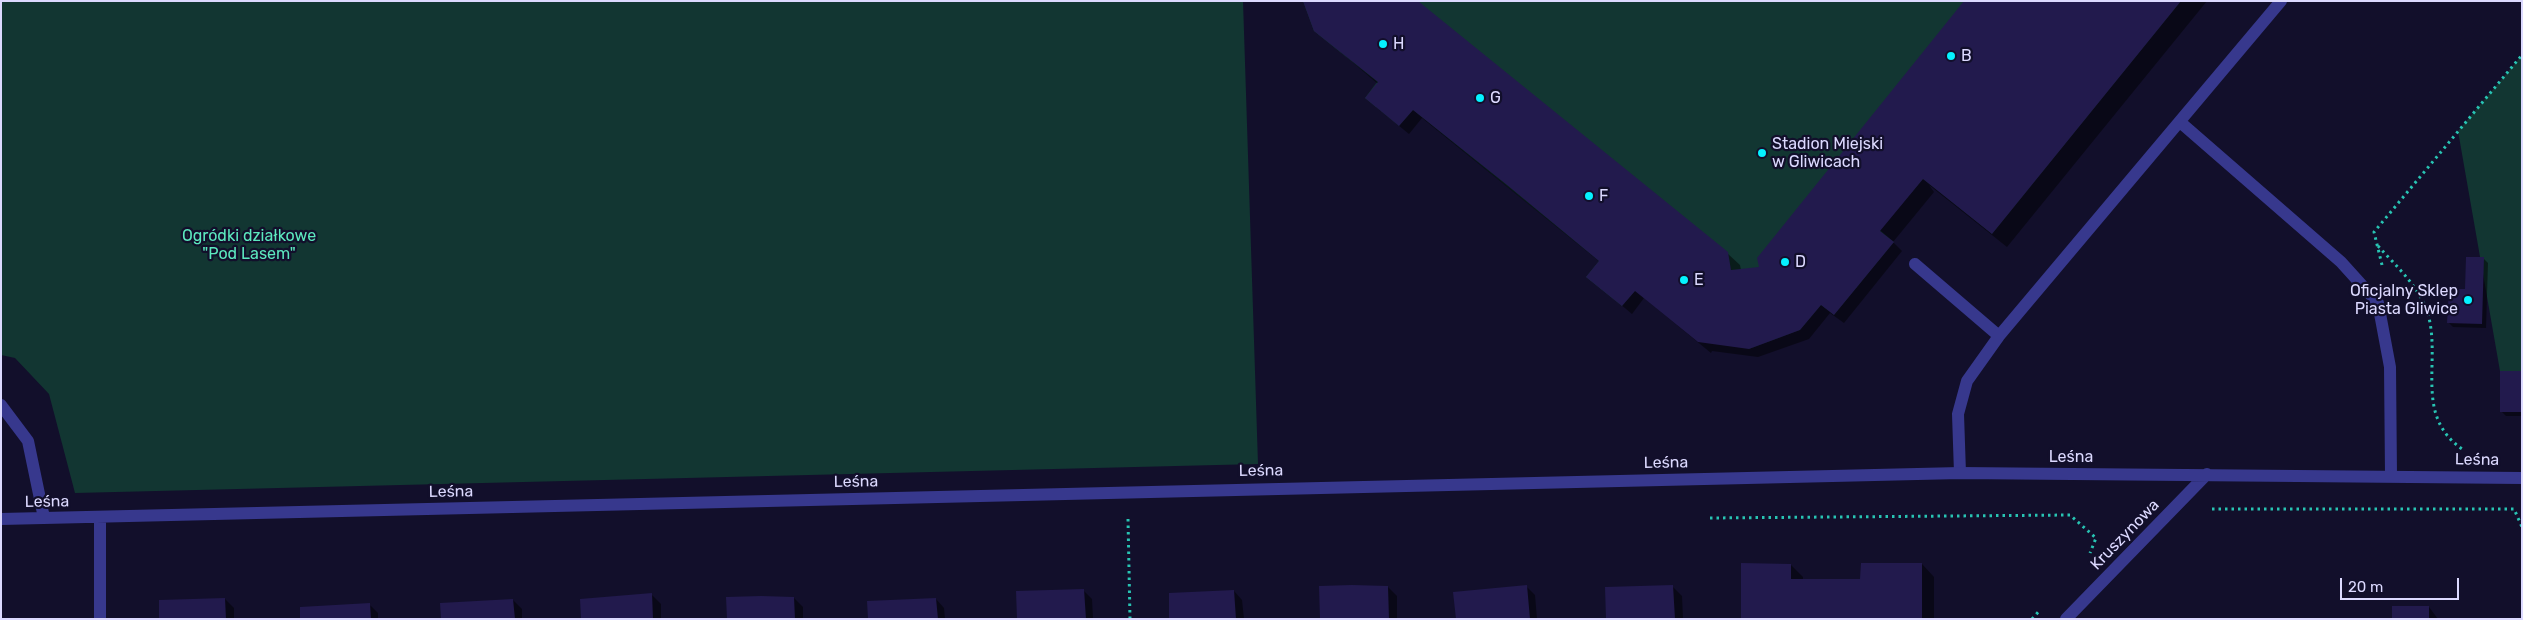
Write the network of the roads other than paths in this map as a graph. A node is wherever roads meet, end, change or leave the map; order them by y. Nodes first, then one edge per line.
1 (2281, 1) edge
2 (2180, 122) junction
3 (1915, 264) dead end
4 (1999, 336) junction
5 (1, 405) edge
6 (1960, 473) junction
7 (2206, 474) junction
8 (2391, 475) junction
9 (2522, 478) edge
10 (100, 517) junction
11 (1, 518) edge
12 (44, 518) junction
13 (100, 619) edge
14 (2066, 619) edge

1 - 2 street
2 - 4 street
2 - 8 street
3 - 4 street
4 - 6 street
5 - 12 street
6 - 7 street, Leśna
6 - 10 street, Leśna
7 - 8 street, Leśna
7 - 14 street, Kruszynowa
8 - 9 street, Leśna
10 - 12 street, Leśna
10 - 13 street
11 - 12 street, Leśna

